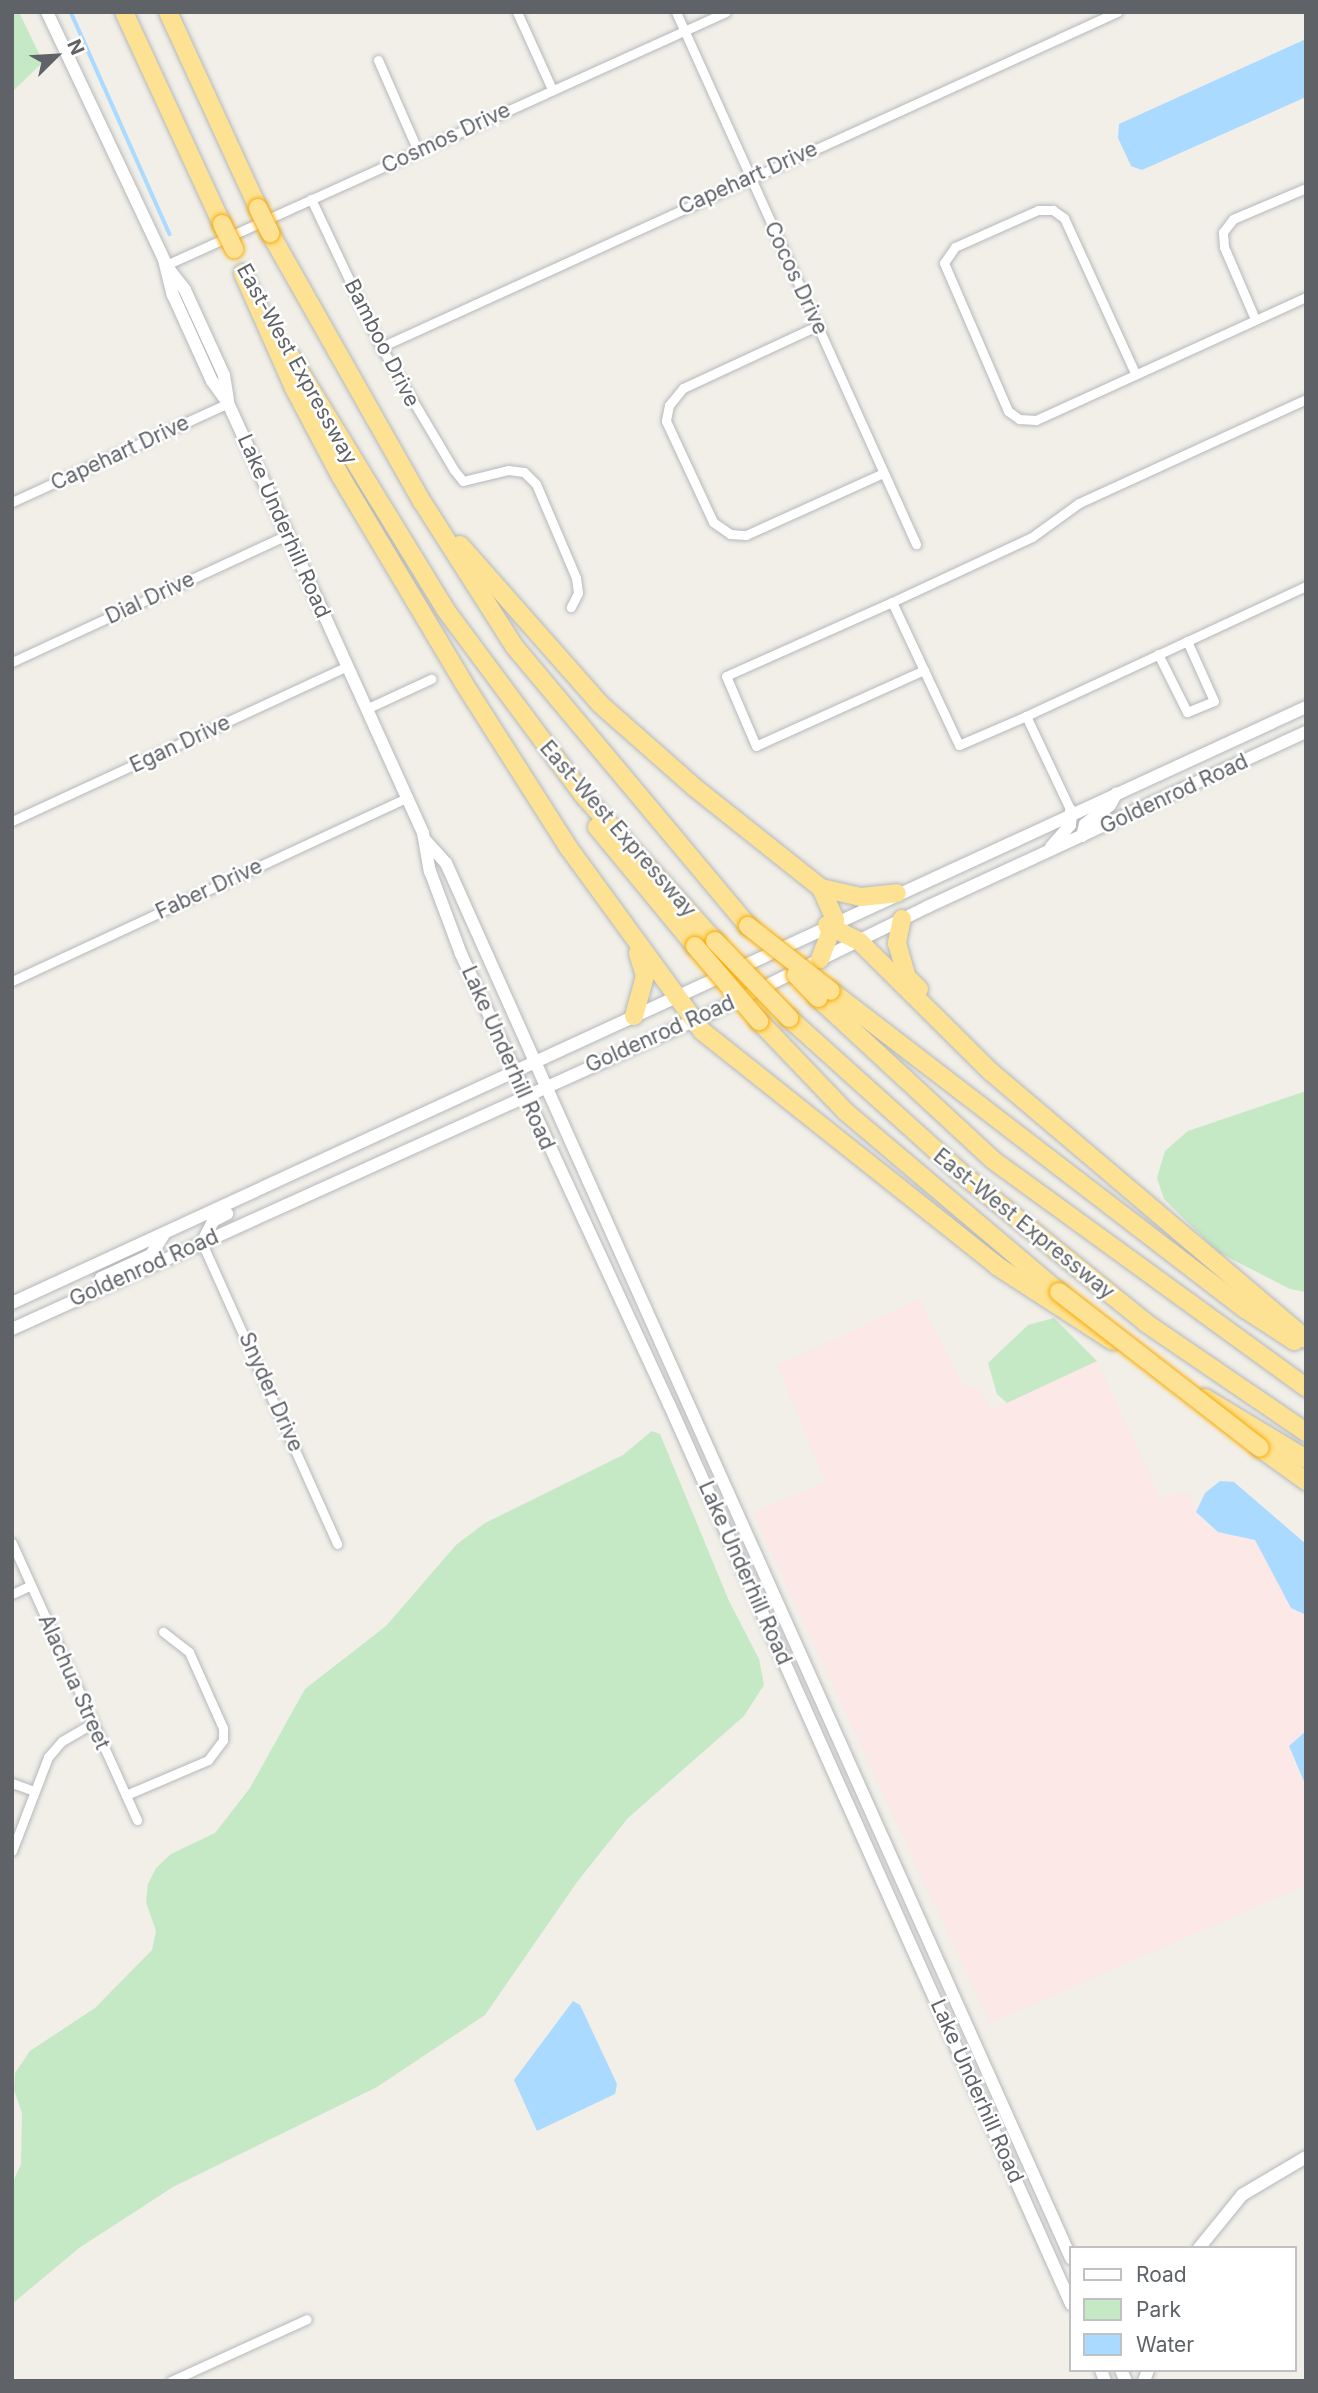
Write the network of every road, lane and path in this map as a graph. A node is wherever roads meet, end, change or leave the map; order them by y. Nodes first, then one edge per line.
1 (47, 12) edge
2 (124, 12) edge
3 (168, 12) edge
4 (517, 12) edge
5 (676, 12) edge
6 (726, 12) edge
7 (1117, 12) edge
8 (684, 31) junction
9 (378, 60) dead end
10 (552, 89) junction
11 (418, 151) junction
12 (750, 178) junction
13 (1306, 188) edge
14 (312, 199) junction
15 (166, 265) junction
16 (243, 273) junction
17 (1306, 297) edge
18 (1255, 319) junction
19 (819, 325) junction
20 (381, 347) junction
21 (1135, 373) junction
22 (1306, 399) edge
23 (228, 403) junction
24 (883, 472) junction
25 (12, 502) edge
26 (423, 503) junction
27 (287, 535) junction
28 (916, 544) dead end
29 (1306, 586) edge
30 (892, 602) junction
31 (571, 607) dead end
32 (1187, 641) junction
33 (1158, 654) junction
34 (12, 662) edge
35 (347, 666) junction
36 (924, 670) junction
37 (431, 679) dead end
38 (1306, 707) edge
39 (366, 709) junction
40 (1026, 716) junction
41 (1306, 732) edge
42 (583, 794) junction
43 (1116, 794) junction
44 (406, 797) junction
45 (1071, 811) junction
46 (12, 821) edge
47 (1082, 836) junction
48 (426, 841) junction
49 (1046, 853) junction
50 (821, 888) junction
51 (897, 893) junction
52 (902, 919) junction
53 (832, 924) junction
54 (634, 940) junction
55 (859, 941) junction
56 (820, 959) junction
57 (12, 981) edge
58 (825, 994) junction
59 (677, 996) junction
60 (634, 1016) junction
61 (694, 1021) junction
62 (536, 1064) junction
63 (515, 1074) junction
64 (1003, 1078) junction
65 (546, 1084) junction
66 (524, 1094) junction
67 (248, 1195) junction
68 (164, 1234) junction
69 (202, 1242) junction
70 (100, 1288) junction
71 (12, 1303) edge
72 (12, 1329) edge
73 (1306, 1339) edge
74 (1306, 1348) edge
75 (1306, 1387) edge
76 (1306, 1432) edge
77 (1306, 1459) edge
78 (1306, 1480) edge
79 (12, 1543) edge
80 (337, 1544) dead end
81 (31, 1585) junction
82 (772, 1590) junction
83 (12, 1594) edge
84 (758, 1604) junction
85 (778, 1604) junction
86 (163, 1632) dead end
87 (93, 1723) junction
88 (12, 1783) edge
89 (34, 1791) junction
90 (125, 1795) junction
91 (137, 1820) dead end
92 (12, 1851) edge
93 (880, 1875) junction
94 (915, 1908) junction
95 (942, 2013) junction
96 (975, 2043) junction
97 (1306, 2157) edge
98 (1201, 2246) edge
99 (1070, 2256) edge
100 (1070, 2302) edge
101 (307, 2319) dead end
102 (194, 2376) edge
103 (171, 2381) edge

1 - 15 street, Lake Underhill Road
2 - 16 highway, East-West Expressway, bridge
3 - 26 highway, East-West Expressway, bridge
4 - 10 street
5 - 8 street, Cocos Drive
6 - 8 street, Cosmos Drive
7 - 12 street, Capehart Drive
8 - 10 street, Cosmos Drive
8 - 12 street, Cocos Drive
9 - 11 street
10 - 11 street, Cosmos Drive
11 - 14 street, Cosmos Drive
12 - 19 street, Cocos Drive
12 - 20 street, Capehart Drive
13 - 18 street
14 - 15 street, Cosmos Drive
14 - 20 street, Bamboo Drive
15 - 23 street, Lake Underhill Road
16 - 42 highway, East-West Expressway
16 - 54 highway
17 - 18 street
18 - 21 street
19 - 24 street, Cocos Drive
19 - 24 street
20 - 31 street, Bamboo Drive
21 - 21 street
22 - 30 street
23 - 25 street, Capehart Drive
23 - 27 street, Lake Underhill Road
24 - 28 street, Cocos Drive
26 - 50 highway
26 - 58 highway, East-West Expressway, bridge
27 - 34 street, Dial Drive
27 - 35 street, Lake Underhill Road
29 - 32 street
30 - 36 street
30 - 36 street
32 - 33 street
32 - 33 street
33 - 40 street
35 - 39 street, Lake Underhill Road
35 - 46 street, Egan Drive
36 - 40 street
37 - 39 street
38 - 43 street, Goldenrod Road
39 - 44 street, Lake Underhill Road
40 - 45 street
41 - 47 street, Goldenrod Road
42 - 76 highway, East-West Expressway, bridge
42 - 78 highway, bridge
43 - 45 street, Goldenrod Road
43 - 47 street
44 - 48 street, Lake Underhill Road
44 - 57 street, Faber Drive
45 - 49 street
45 - 51 street, Goldenrod Road
47 - 49 street, Goldenrod Road
48 - 62 street, Lake Underhill Road
48 - 63 street, Lake Underhill Road
49 - 52 street, Goldenrod Road
50 - 51 highway
50 - 53 highway
51 - 53 street, Goldenrod Road
52 - 55 street, Goldenrod Road
52 - 64 highway
53 - 55 highway
53 - 56 highway
53 - 59 street, Goldenrod Road
54 - 59 highway
54 - 60 highway
55 - 56 street, Goldenrod Road
55 - 64 highway
56 - 61 street, Goldenrod Road
58 - 74 highway
58 - 75 highway, East-West Expressway
59 - 60 street, Goldenrod Road
59 - 61 highway
60 - 62 street, Goldenrod Road
61 - 65 street, Goldenrod Road
61 - 77 highway
62 - 63 street, Goldenrod Road
62 - 65 street, Lake Underhill Road
63 - 66 street, Lake Underhill Road
63 - 67 street, Goldenrod Road
64 - 73 highway
65 - 66 street, Goldenrod Road
65 - 82 street, Lake Underhill Road
66 - 69 street, Goldenrod Road
66 - 84 street, Lake Underhill Road
67 - 68 street, Goldenrod Road
67 - 69 street
68 - 70 street
68 - 71 street, Goldenrod Road
69 - 70 street, Goldenrod Road
69 - 80 street, Snyder Drive
70 - 72 street, Goldenrod Road
79 - 81 street, Alachua Street
81 - 83 street
81 - 87 street, Alachua Street
82 - 84 street
82 - 85 street, Lake Underhill Road
84 - 85 street
84 - 93 street, Lake Underhill Road
85 - 94 street, Lake Underhill Road
86 - 90 street
87 - 89 street
87 - 90 street, Alachua Street
88 - 89 street
89 - 92 street
90 - 91 street, Alachua Street
93 - 94 street
93 - 95 street, Lake Underhill Road
94 - 96 street, Lake Underhill Road
95 - 96 street
95 - 100 street, Lake Underhill Road
96 - 99 street, Lake Underhill Road
97 - 98 street
101 - 102 street
102 - 103 street

